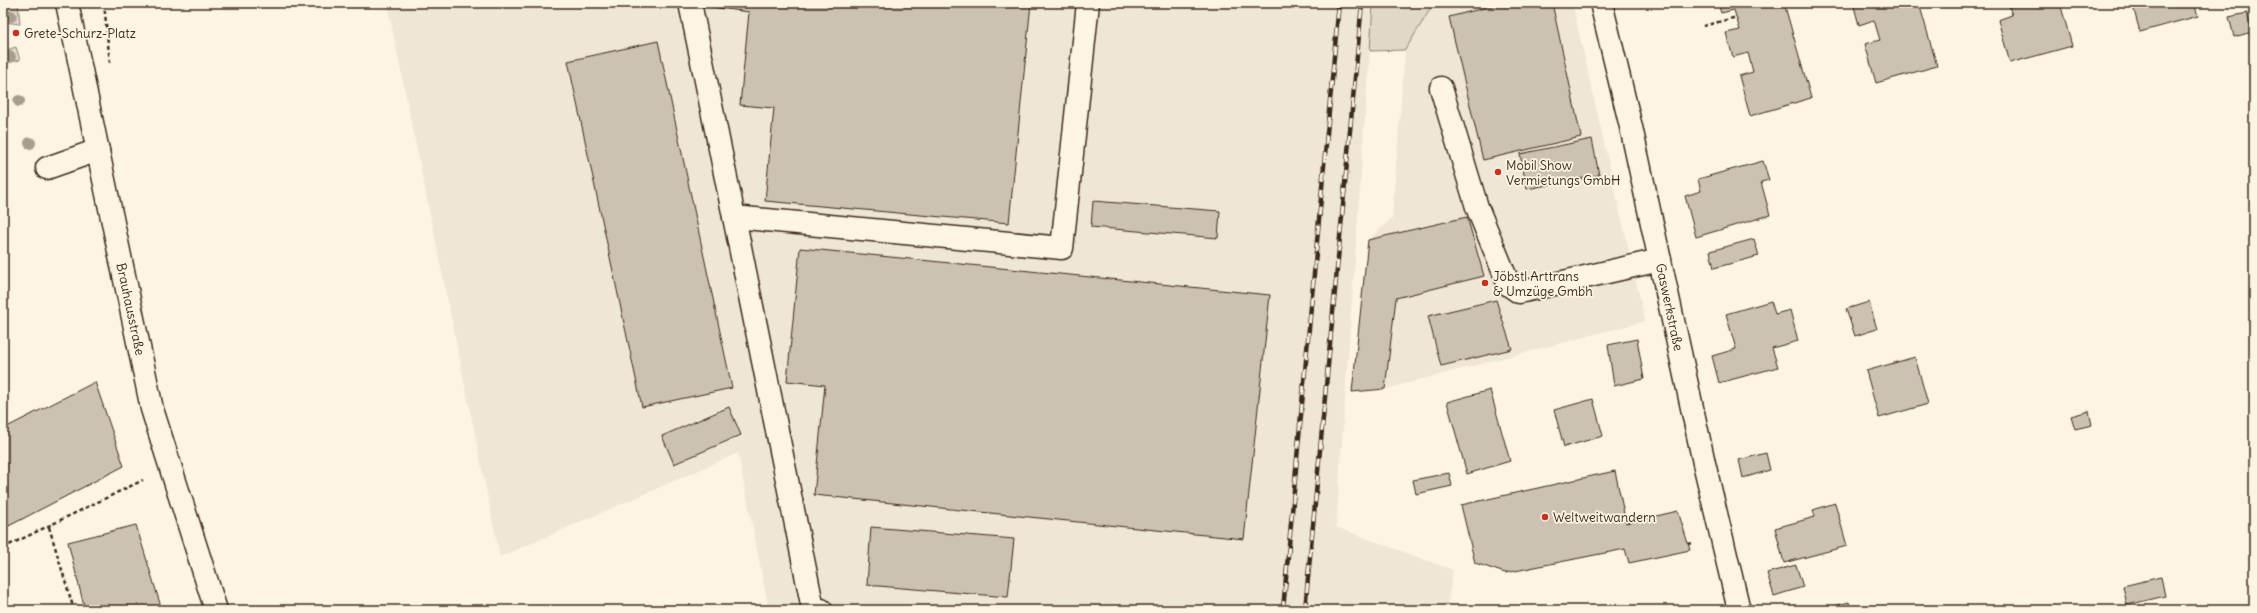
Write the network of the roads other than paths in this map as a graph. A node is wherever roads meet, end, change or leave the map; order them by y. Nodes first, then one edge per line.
1 (67, 3) edge
2 (690, 3) edge
3 (1088, 3) edge
4 (1601, 3) edge
5 (1441, 88) dead end
6 (98, 150) junction
7 (46, 168) dead end
8 (734, 217) junction
9 (1660, 260) junction
10 (216, 610) edge
11 (821, 610) edge
12 (1739, 610) edge

1 - 6 street, Brauhausstraße
2 - 8 street
3 - 8 street
4 - 9 street, Gaswerkstraße
5 - 9 street
6 - 7 street
6 - 10 street, Brauhausstraße
8 - 11 street
9 - 12 street, Gaswerkstraße

